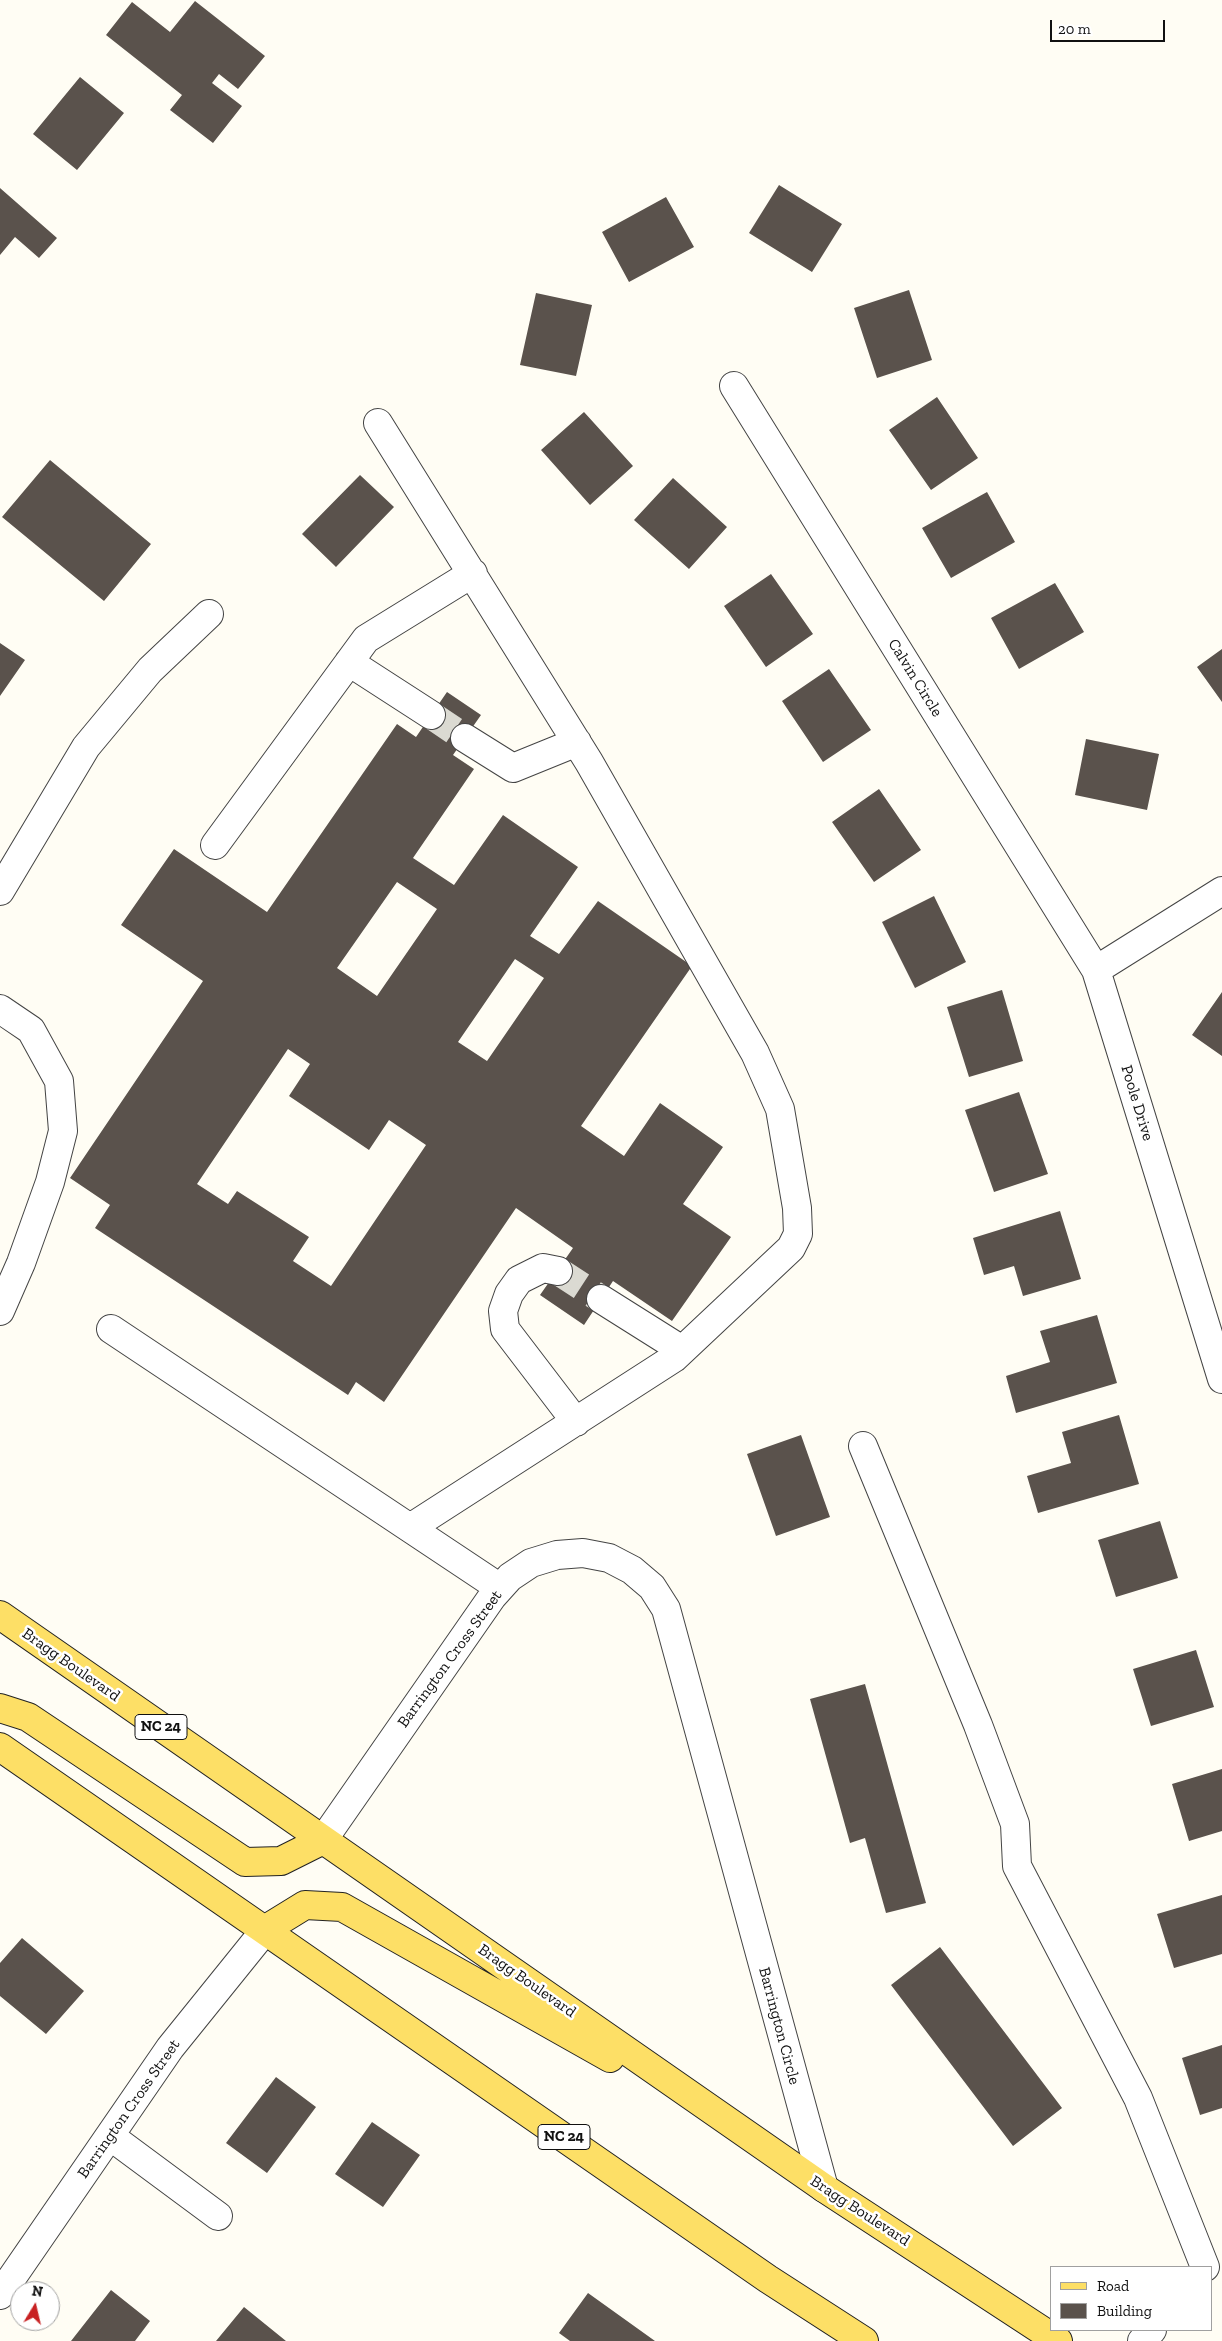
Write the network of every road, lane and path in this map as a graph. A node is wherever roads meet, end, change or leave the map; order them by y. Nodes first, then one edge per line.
1 (734, 386) dead end
2 (378, 423) dead end
3 (473, 573) junction
4 (209, 614) dead end
5 (349, 662) junction
6 (431, 716) tunnel mouth
7 (465, 738) tunnel mouth
8 (577, 742) junction
9 (216, 845) dead end
10 (0, 891) edge
11 (1222, 892) edge
12 (1096, 970) junction
13 (0, 1009) edge
14 (558, 1271) tunnel mouth
15 (601, 1299) tunnel mouth
16 (0, 1310) edge
17 (111, 1329) dead end
18 (682, 1350) junction
19 (1222, 1379) edge
20 (576, 1422) junction
21 (863, 1446) dead end
22 (410, 1528) junction
23 (500, 1588) junction
24 (0, 1615) edge
25 (0, 1708) edge
26 (0, 1747) edge
27 (323, 1840) junction
28 (734, 1865) joint
29 (266, 1929) junction
30 (110, 2136) junction
31 (758, 2142) junction
32 (824, 2188) junction
33 (218, 2216) dead end
34 (1205, 2266) edge
35 (0, 2294) edge
36 (1151, 2331) edge
37 (864, 2341) edge
38 (1058, 2341) edge
39 (1142, 2341) edge

1 - 12 street, Calvin Circle
2 - 3 street
3 - 5 street
3 - 8 street
4 - 10 street
5 - 6 street
5 - 9 street
7 - 8 street
8 - 18 street
11 - 12 street
12 - 19 street, Poole Drive
13 - 16 street
14 - 20 street
15 - 18 street
17 - 22 street
18 - 20 street
20 - 22 street
21 - 34 street
22 - 23 street
23 - 27 street, Barrington Cross Street
23 - 28 street, Barrington Cross Street
24 - 27 main road, Bragg Boulevard / NC 24
25 - 27 main road
26 - 29 main road, NC 24
27 - 31 main road, Bragg Boulevard / NC 24
28 - 32 street, Barrington Circle
29 - 30 street, Barrington Cross Street
29 - 31 main road
29 - 37 main road, NC 24
30 - 33 street
30 - 35 street, Barrington Cross Street
31 - 32 main road, Bragg Boulevard / NC 24
32 - 38 main road, Bragg Boulevard / NC 24
36 - 39 street

